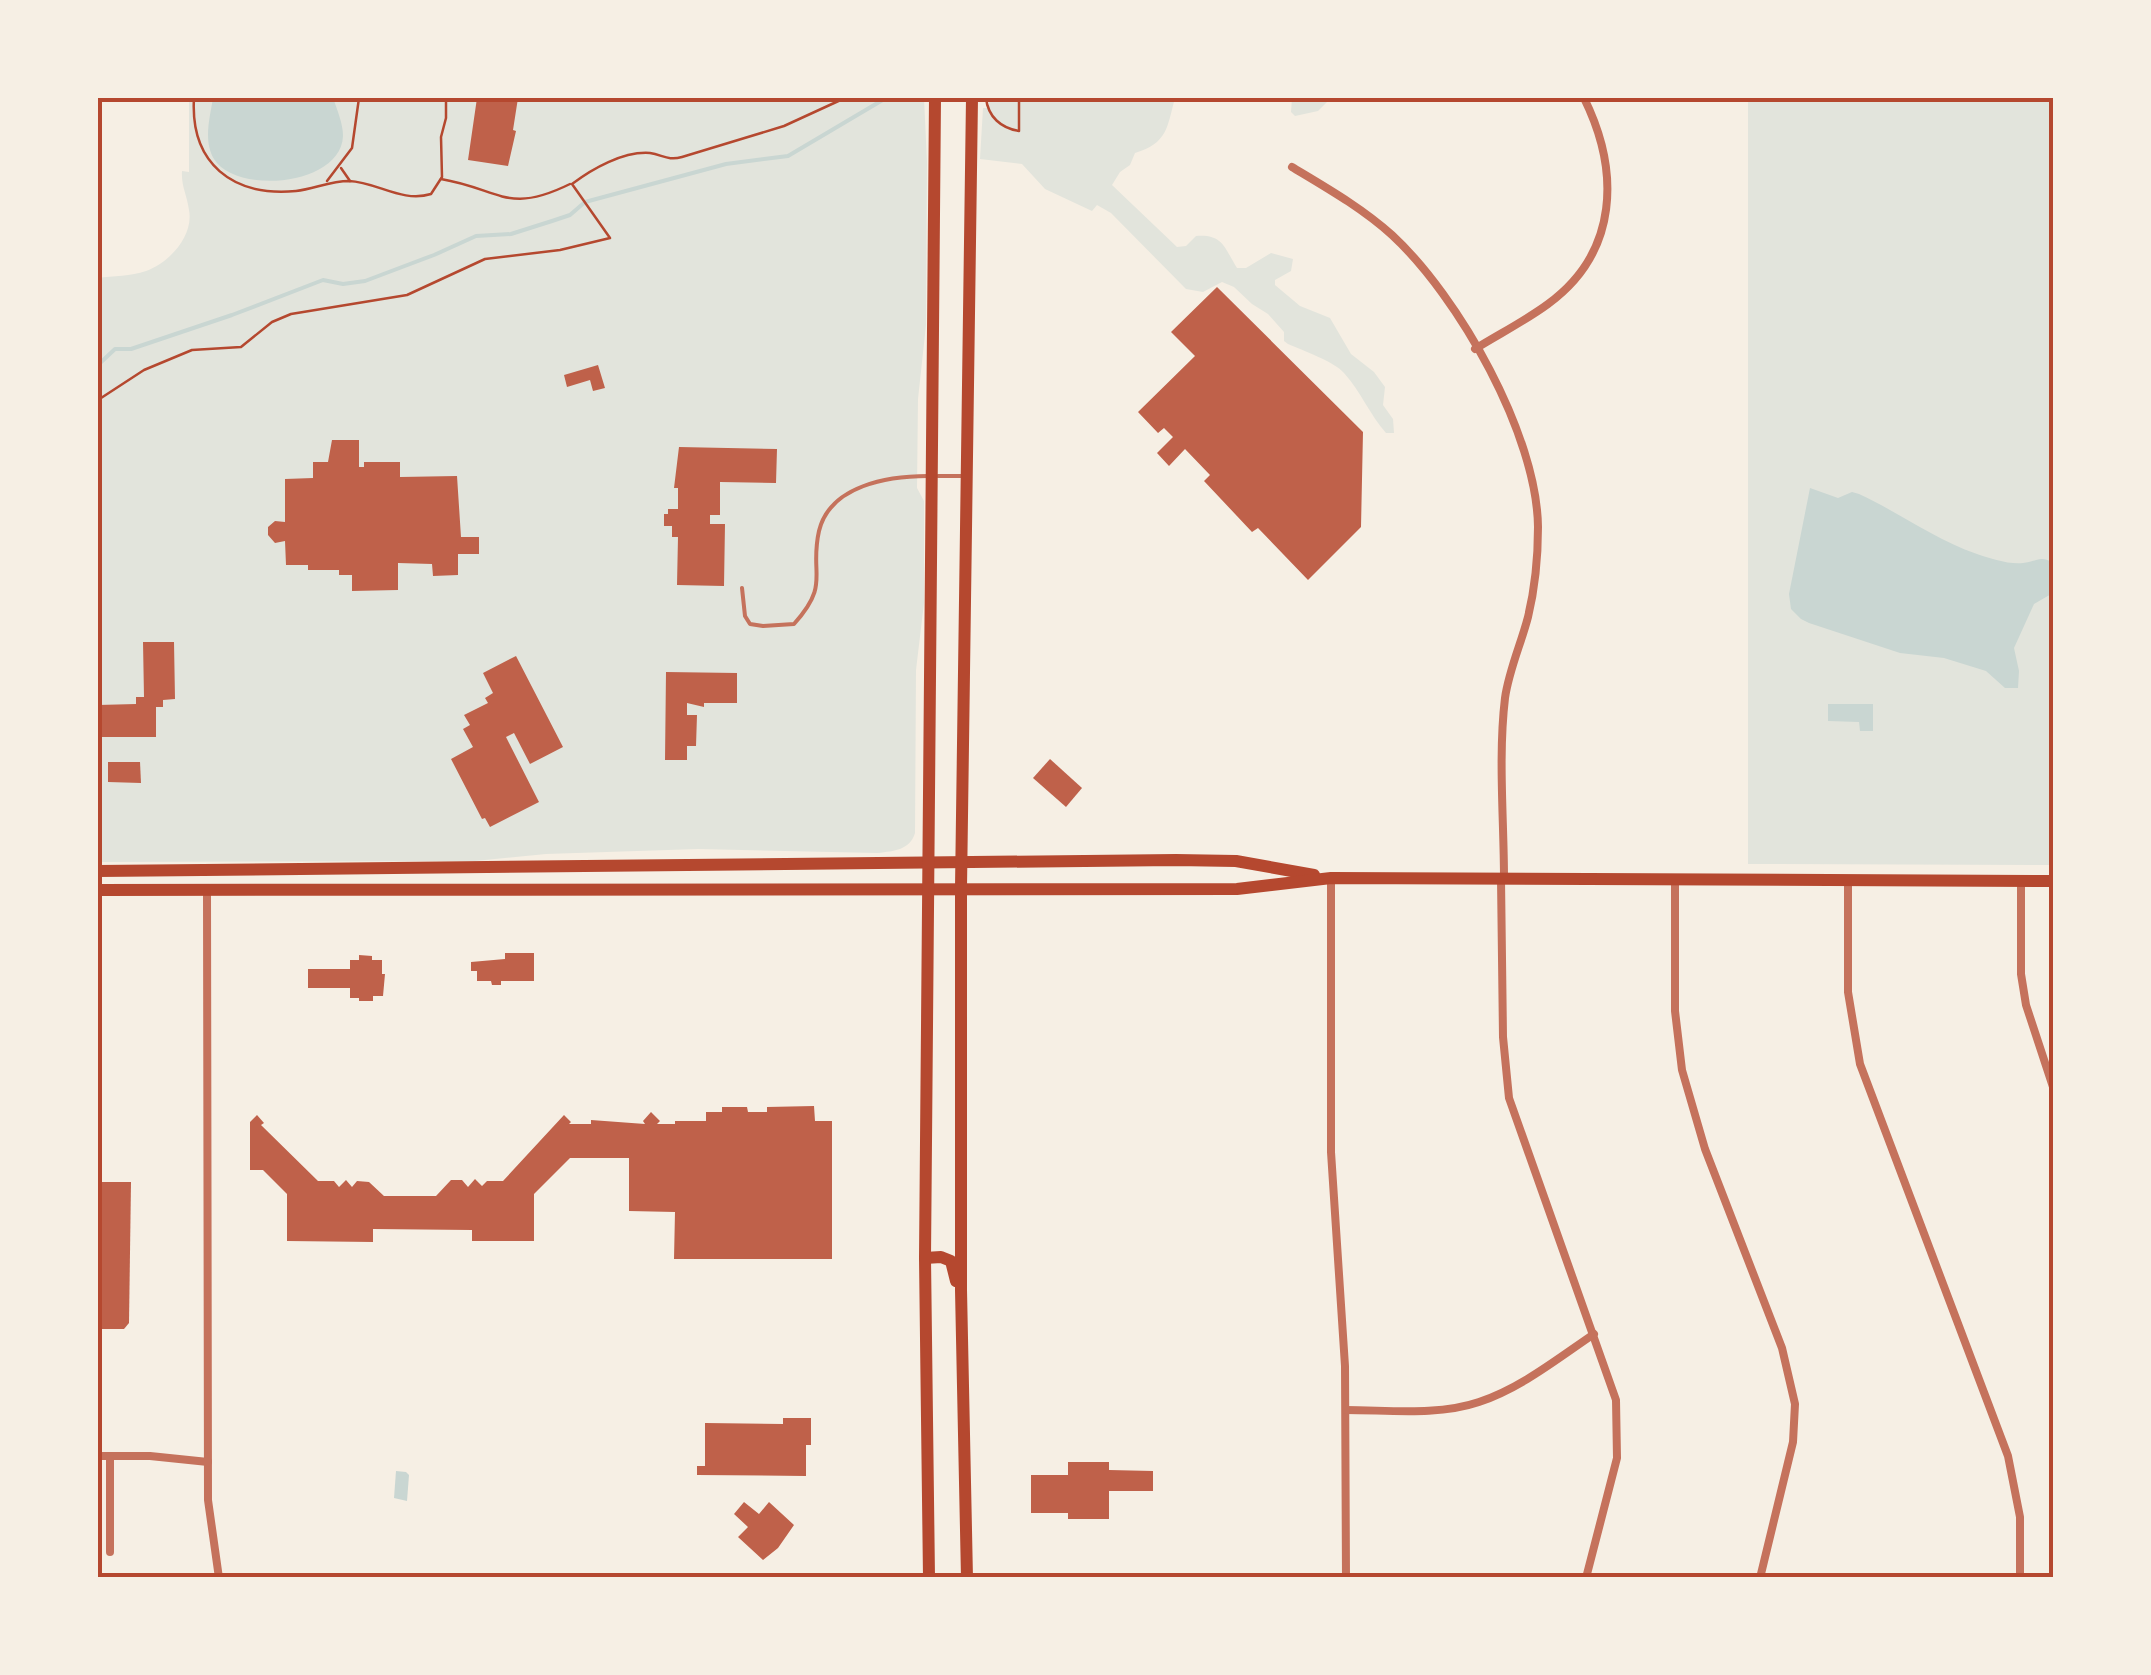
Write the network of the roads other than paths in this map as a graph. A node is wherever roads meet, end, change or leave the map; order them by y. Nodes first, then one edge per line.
1 (935, 98) edge
2 (972, 98) edge
3 (1584, 98) edge
4 (1292, 167) dead end
5 (1476, 349) junction
6 (932, 476) junction
7 (967, 476) junction
8 (742, 588) dead end
9 (928, 860) junction
10 (961, 860) junction
11 (98, 870) edge
12 (1332, 878) junction
13 (1502, 879) junction
14 (1675, 880) junction
15 (1848, 880) junction
16 (2021, 881) junction
17 (2054, 882) edge
18 (927, 888) junction
19 (961, 888) junction
20 (98, 890) edge
21 (207, 891) junction
22 (2054, 1090) edge
23 (925, 1258) junction
24 (1594, 1334) junction
25 (962, 1347) junction
26 (1346, 1410) junction
27 (98, 1456) edge
28 (110, 1456) junction
29 (208, 1462) junction
30 (110, 1552) dead end
31 (220, 1578) edge
32 (930, 1578) edge
33 (967, 1578) edge
34 (1346, 1578) edge
35 (1586, 1578) edge
36 (1760, 1578) edge
37 (2020, 1578) edge

1 - 6 main road
2 - 7 main road
3 - 5 street
4 - 5 street
5 - 13 street
6 - 7 lane
6 - 8 lane
6 - 9 main road
7 - 10 main road
9 - 10 main road
9 - 11 main road
9 - 18 main road
10 - 12 main road
10 - 19 main road
12 - 13 main road
12 - 19 main road
12 - 26 street
13 - 14 main road
13 - 24 street
14 - 15 main road
14 - 36 street
15 - 16 main road
15 - 37 street
16 - 17 main road
16 - 22 street
18 - 19 main road
18 - 21 main road
18 - 23 main road
19 - 25 main road
20 - 21 main road
21 - 29 street
23 - 25 main road
23 - 32 main road
24 - 26 street
24 - 35 street
25 - 33 main road
26 - 34 street
27 - 28 street
28 - 29 street
28 - 30 street
29 - 31 street

